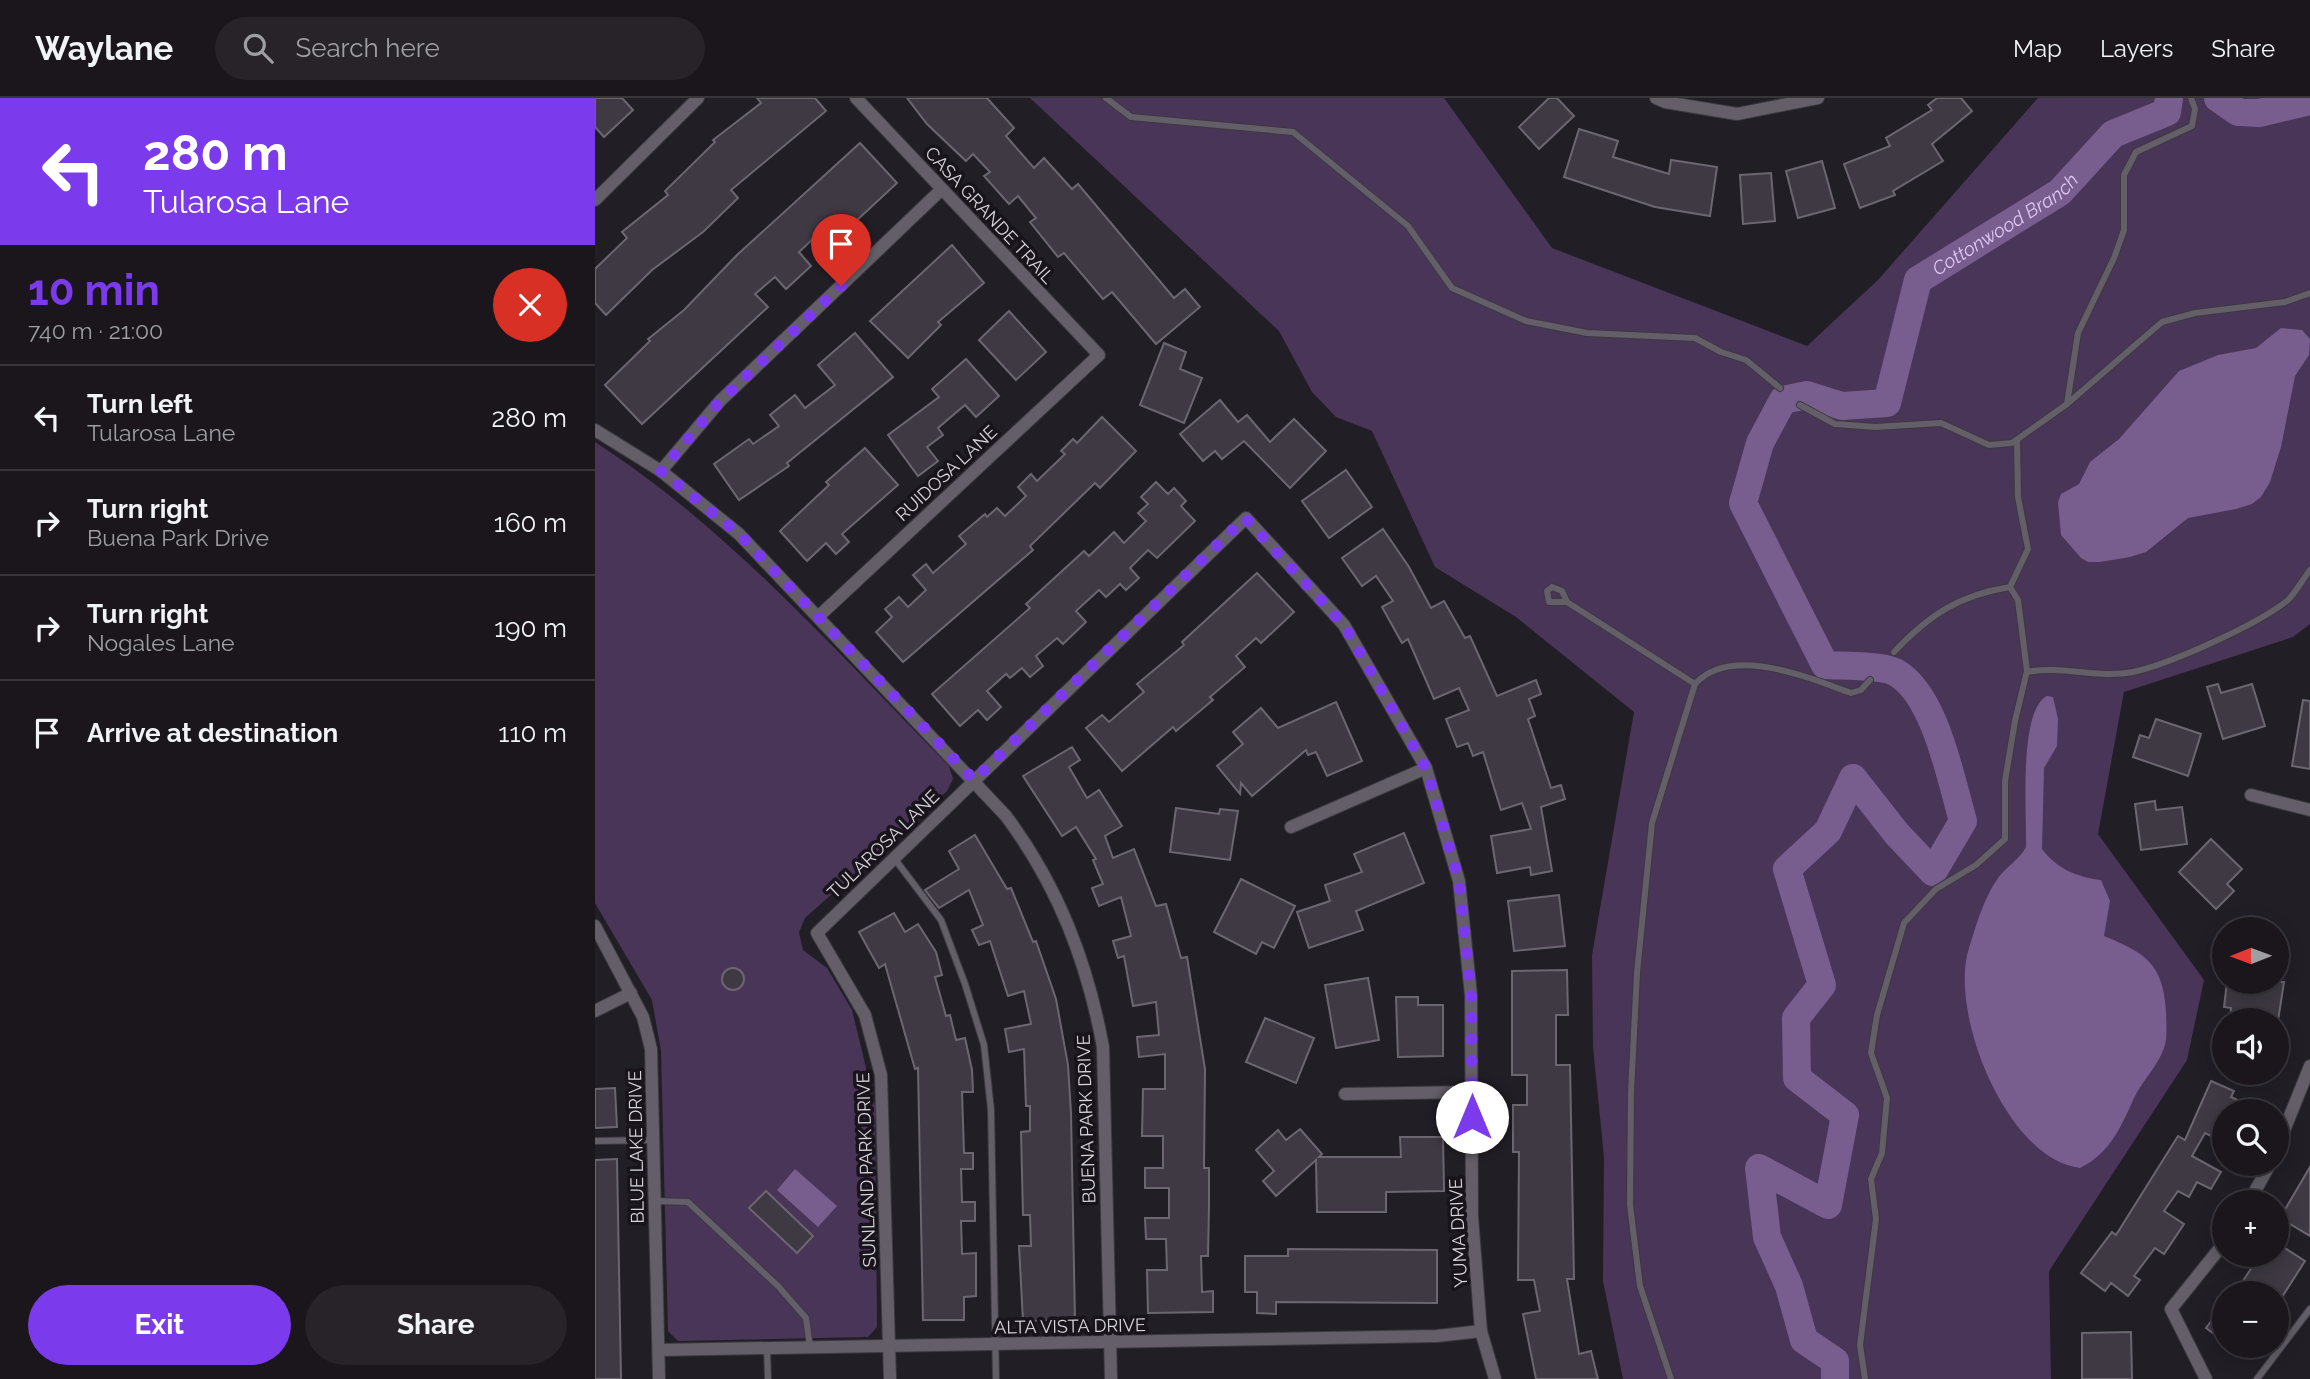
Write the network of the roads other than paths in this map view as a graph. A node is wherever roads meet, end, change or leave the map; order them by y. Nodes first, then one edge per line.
1 (698, 98) edge
2 (856, 98) edge
3 (1107, 98) edge
4 (1656, 98) edge
5 (1818, 98) edge
6 (2191, 98) edge
7 (942, 189) junction
8 (595, 200) edge
9 (2310, 293) edge
10 (1099, 355) joint
11 (1780, 388) dead end
12 (2067, 404) junction
13 (1800, 405) dead end
14 (595, 430) edge
15 (2017, 440) junction
16 (661, 471) junction
17 (1245, 518) joint
18 (2310, 570) edge
19 (2010, 587) junction
20 (1567, 602) dead end
21 (818, 617) junction
22 (1895, 652) dead end
23 (2027, 672) junction
24 (1870, 680) dead end
25 (1695, 684) junction
26 (1426, 768) junction
27 (974, 780) junction
28 (2251, 795) dead end
29 (2310, 810) edge
30 (1291, 827) dead end
31 (894, 858) junction
32 (595, 926) edge
33 (817, 933) joint
34 (631, 993) junction
35 (595, 1012) edge
36 (2309, 1073) edge
37 (1471, 1091) junction
38 (1345, 1094) dead end
39 (2289, 1120) edge
40 (654, 1140) junction
41 (595, 1141) edge
42 (655, 1201) junction
43 (2212, 1258) edge
44 (2310, 1309) edge
45 (1481, 1331) junction
46 (1110, 1344) junction
47 (995, 1345) junction
48 (889, 1346) junction
49 (810, 1347) junction
50 (767, 1348) junction
51 (659, 1350) junction
52 (659, 1379) edge
53 (768, 1379) edge
54 (890, 1379) edge
55 (996, 1379) edge
56 (1111, 1379) edge
57 (1495, 1379) edge
58 (1671, 1379) edge
59 (1865, 1379) edge
60 (2206, 1379) edge
61 (2257, 1379) edge

1 - 8 street
2 - 7 street, CASA GRANDE TRAIL
3 - 11 lane
4 - 5 street
6 - 12 lane
7 - 10 street, CASA GRANDE TRAIL
7 - 16 street
9 - 12 lane
10 - 21 street, RUIDOSA LANE
12 - 15 lane
13 - 15 lane
14 - 16 street, BUENA PARK DRIVE
15 - 19 lane
16 - 21 street, BUENA PARK DRIVE
17 - 26 street, YUMA DRIVE
17 - 27 street, TULAROSA LANE
18 - 23 lane
19 - 22 lane
19 - 23 lane
20 - 25 lane
21 - 27 street, BUENA PARK DRIVE
23 - 59 lane
24 - 25 lane
25 - 58 lane
26 - 30 street
26 - 37 street, YUMA DRIVE
27 - 31 street, TULAROSA LANE
27 - 46 street, BUENA PARK DRIVE
28 - 29 street
31 - 33 street, TULAROSA LANE
31 - 47 lane
32 - 34 street, BLUE LAKE DRIVE
33 - 48 street, SUNLAND PARK DRIVE
34 - 35 street
34 - 40 street, BLUE LAKE DRIVE
36 - 39 street
37 - 38 street
37 - 45 street, YUMA DRIVE
40 - 41 lane
40 - 42 street, BLUE LAKE DRIVE
42 - 49 lane
42 - 51 street, BLUE LAKE DRIVE
43 - 60 street
44 - 61 lane
45 - 46 street, ALTA VISTA DRIVE
45 - 57 street, YUMA DRIVE
46 - 47 street, ALTA VISTA DRIVE
46 - 56 street, BUENA PARK DRIVE
47 - 48 street, ALTA VISTA DRIVE
47 - 55 lane
48 - 49 street, ALTA VISTA DRIVE
48 - 54 street, SUNLAND PARK DRIVE
49 - 50 street, ALTA VISTA DRIVE
50 - 51 street, ALTA VISTA DRIVE
50 - 53 lane
51 - 52 street, BLUE LAKE DRIVE

